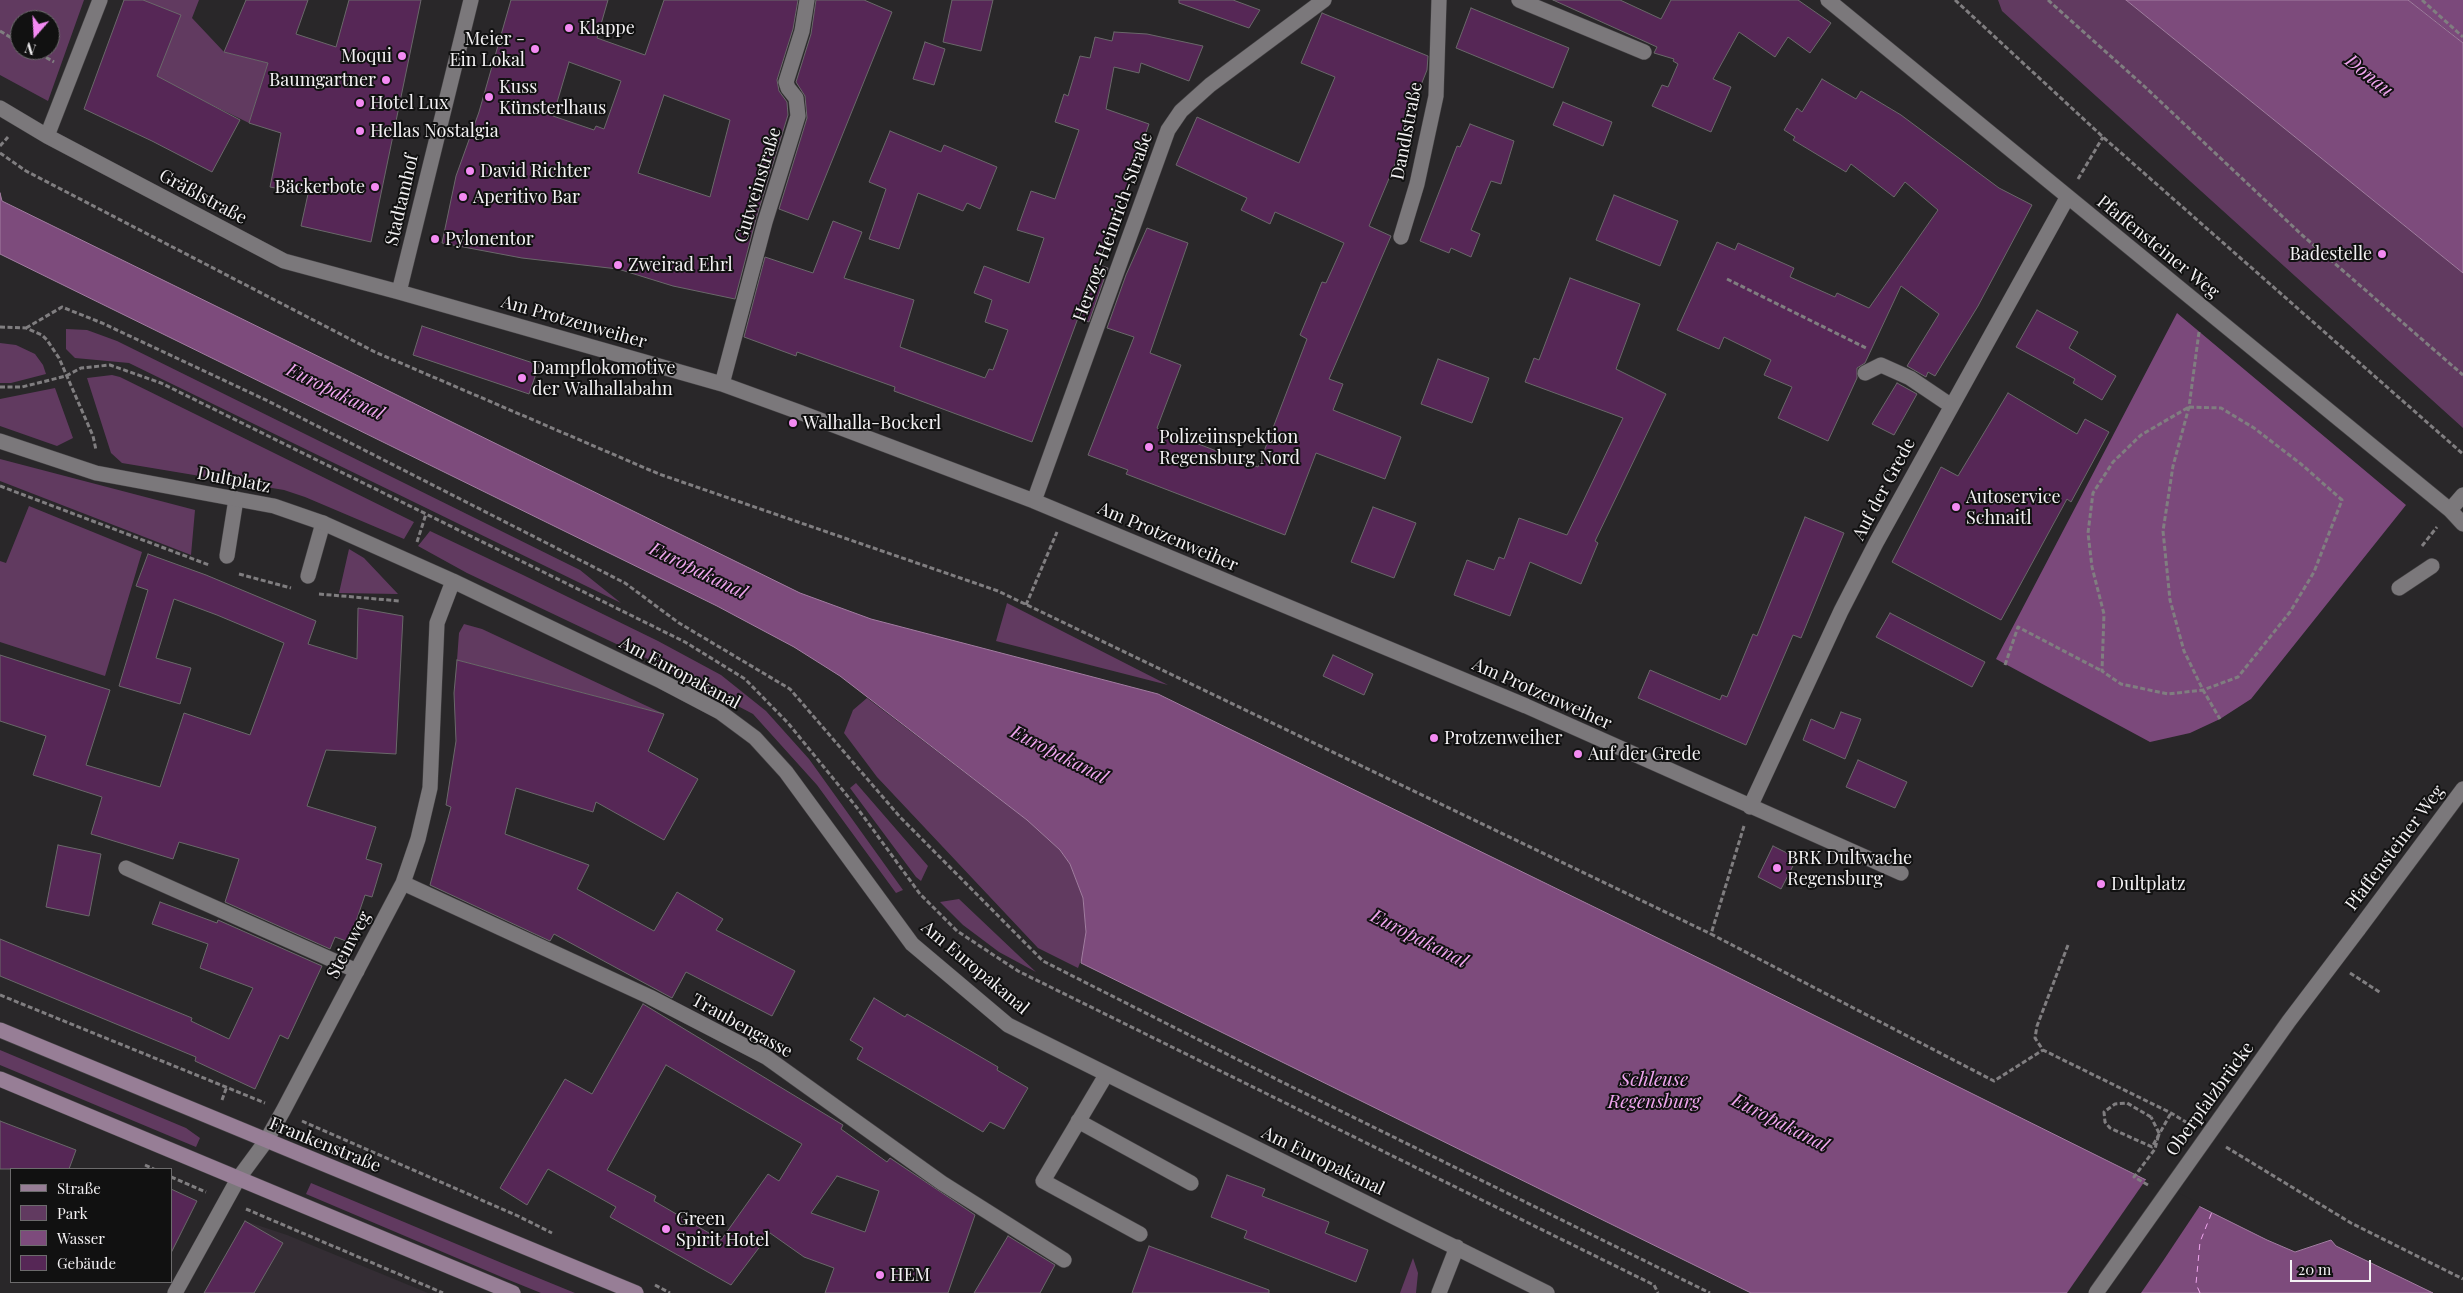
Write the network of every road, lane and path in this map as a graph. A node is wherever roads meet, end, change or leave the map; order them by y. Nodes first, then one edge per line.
1 (100, 0) edge
2 (471, 0) edge
3 (807, 0) edge
4 (1324, 0) edge
5 (1439, 0) edge
6 (1518, 0) edge
7 (1828, 0) edge
8 (1955, 0) edge
9 (2048, 0) edge
10 (2422, 0) edge
11 (2463, 37) edge
12 (1644, 52) dead end
13 (0, 108) edge
14 (48, 136) junction
15 (8, 137) dead end
16 (2103, 137) junction
17 (0, 146) edge
18 (0, 153) edge
19 (2067, 198) junction
20 (1401, 237) dead end
21 (1727, 279) dead end
22 (399, 292) junction
23 (2203, 307) junction
24 (0, 327) edge
25 (26, 328) junction
26 (1881, 365) junction
27 (1864, 373) dead end
28 (2463, 375) edge
29 (66, 376) junction
30 (722, 384) junction
31 (0, 387) edge
32 (1950, 405) junction
33 (2188, 407) junction
34 (0, 441) edge
35 (2463, 454) edge
36 (96, 473) junction
37 (0, 486) edge
38 (2463, 495) edge
39 (236, 499) junction
40 (1034, 501) junction
41 (2450, 510) junction
42 (426, 514) junction
43 (1065, 514) junction
44 (323, 523) junction
45 (2463, 524) edge
46 (2417, 553) dead end
47 (182, 556) dead end
48 (227, 556) dead end
49 (411, 561) junction
50 (2432, 566) dead end
51 (308, 576) dead end
52 (453, 581) junction
53 (2400, 588) dead end
54 (1026, 605) junction
55 (2005, 665) dead end
56 (2102, 671) junction
57 (2203, 690) junction
58 (2220, 719) dead end
59 (2463, 789) edge
60 (1750, 807) junction
61 (126, 868) dead end
62 (1901, 874) dead end
63 (403, 883) junction
64 (2358, 930) joint
65 (1712, 934) junction
66 (2068, 946) dead end
67 (2334, 963) junction
68 (356, 971) junction
69 (2381, 993) dead end
70 (0, 995) edge
71 (0, 1030) edge
72 (2042, 1050) junction
73 (1106, 1074) junction
74 (0, 1079) edge
75 (282, 1111) junction
76 (2171, 1113) junction
77 (1078, 1122) junction
78 (2196, 1128) dead end
79 (266, 1141) junction
80 (2220, 1143) dead end
81 (172, 1177) edge
82 (238, 1179) junction
83 (1191, 1183) dead end
84 (2166, 1194) junction
85 (226, 1201) junction
86 (1140, 1234) dead end
87 (560, 1237) dead end
88 (1457, 1247) junction
89 (1064, 1260) dead end
90 (2463, 1280) edge
91 (654, 1284) dead end
92 (175, 1293) edge
93 (444, 1293) edge
94 (513, 1293) edge
95 (636, 1293) edge
96 (670, 1293) edge
97 (1439, 1293) edge
98 (1547, 1293) edge
99 (1658, 1293) edge
100 (1710, 1293) edge
101 (2096, 1293) edge

1 - 14 street
2 - 22 street, Stadtamhof
3 - 30 street, Gutweinstraße
4 - 40 street, Herzog-Heinrich-Straße
5 - 20 street, Dandlstraße
6 - 12 street
7 - 19 street, Pfaffensteiner Weg
8 - 16 path
9 - 28 path
10 - 11 path
13 - 14 street, Gräßlstraße
14 - 22 street, Gräßlstraße
15 - 17 path
16 - 19 path
16 - 35 path
18 - 54 path
19 - 23 street, Pfaffensteiner Weg
19 - 32 street, Auf der Grede
21 - 26 path
22 - 30 street, Am Protzenweiher
23 - 33 path
23 - 41 street, Pfaffensteiner Weg
24 - 25 path
25 - 29 path
25 - 100 path
26 - 27 street
26 - 32 street
29 - 31 path
29 - 36 path
29 - 42 path
30 - 40 street, Am Protzenweiher
32 - 60 street, Auf der Grede
33 - 56 path
33 - 57 path
33 - 57 path
34 - 36 street, Dultplatz
36 - 39 street, Dultplatz
37 - 47 path
38 - 41 street
39 - 44 street, Dultplatz
39 - 48 street
40 - 43 street, Am Protzenweiher
41 - 45 street, Pfaffensteiner Weg
41 - 46 path
42 - 49 path
42 - 99 path
43 - 54 path
43 - 60 street, Am Protzenweiher
44 - 49 street, Dultplatz
44 - 51 street
49 - 52 street, Dultplatz
50 - 53 street
52 - 63 street, Steinweg
52 - 73 street, Am Europakanal
54 - 65 path
55 - 56 path
56 - 57 path
57 - 58 path
59 - 64 street, Pfaffensteiner Weg
60 - 62 street, Am Protzenweiher
60 - 65 path
61 - 68 street
63 - 68 street, Steinweg
63 - 89 street, Traubengasse
64 - 67 street, Oberpfalzbrücke, bridge
65 - 72 path
66 - 72 path
67 - 69 path
67 - 84 street, Oberpfalzbrücke, bridge
68 - 75 street, Steinweg
70 - 75 path
71 - 79 main road, Frankenstraße
72 - 76 path
73 - 77 street
73 - 88 street, Am Europakanal
74 - 82 main road
75 - 79 street, Steinweg
75 - 87 path
76 - 78 path
76 - 84 path, bridge
77 - 83 street
77 - 86 street
79 - 82 street, Steinweg
79 - 95 main road, Frankenstraße
80 - 90 path
81 - 85 path
82 - 85 street, Steinweg
82 - 94 main road
84 - 101 street, Oberpfalzbrücke, bridge
85 - 92 street, Steinweg
85 - 93 path
88 - 97 street
88 - 98 street, Am Europakanal
91 - 96 path

